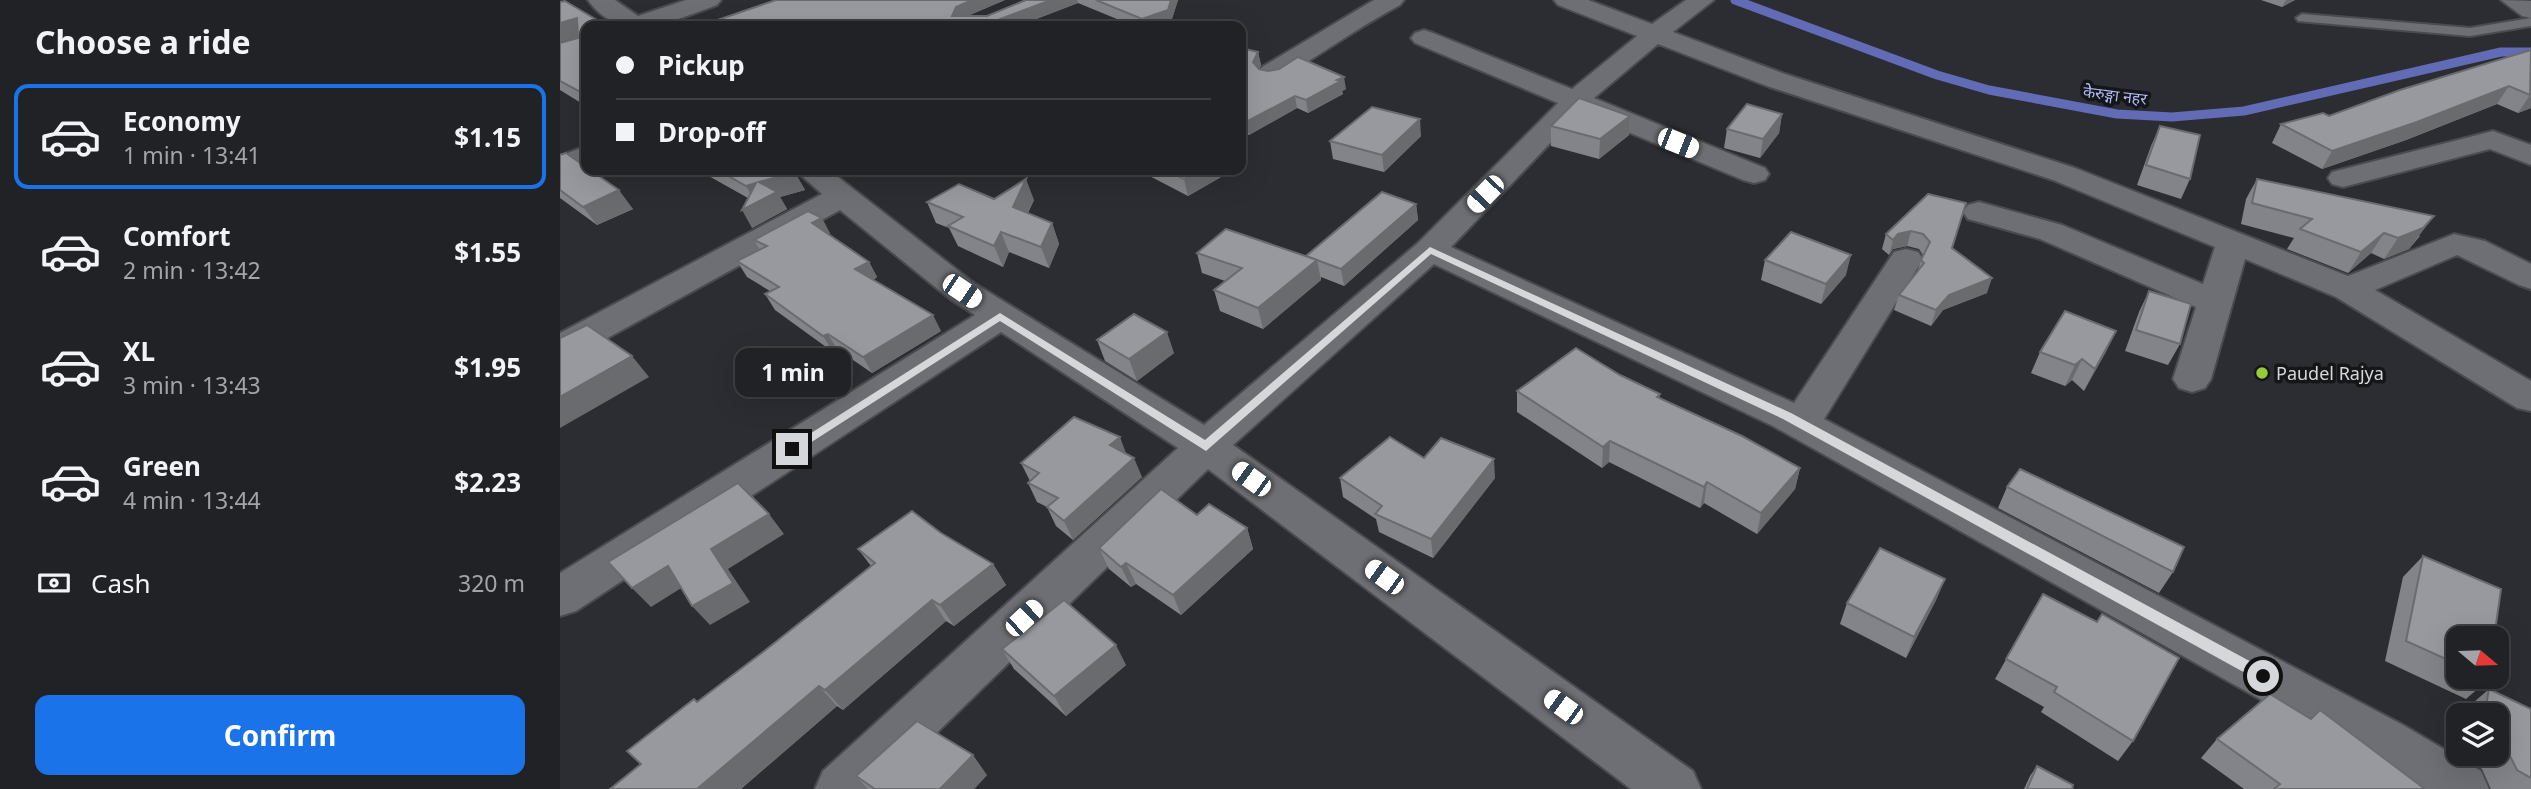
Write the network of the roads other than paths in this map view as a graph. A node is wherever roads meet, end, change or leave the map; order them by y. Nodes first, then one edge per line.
1 (600, 0) edge
2 (709, 0) edge
3 (1392, 0) edge
4 (1566, 0) edge
5 (2513, 0) edge
6 (1697, 3) edge
7 (2531, 10) edge
8 (2302, 18) dead end
9 (627, 21) edge
10 (648, 21) edge
11 (2531, 22) edge
12 (1653, 35) junction
13 (1424, 38) dead end
14 (1271, 72) edge
15 (1576, 100) junction
16 (2531, 127) edge
17 (2493, 140) junction
18 (2531, 156) edge
19 (581, 157) edge
20 (560, 167) edge
21 (1754, 174) dead end
22 (816, 175) edge
23 (2343, 178) dead end
24 (842, 196) junction
25 (1979, 212) dead end
26 (2233, 243) junction
27 (1430, 250) junction
28 (1906, 259) dead end
29 (2531, 278) edge
30 (2348, 289) junction
31 (2214, 302) junction
32 (1000, 316) junction
33 (560, 348) edge
34 (2192, 379) dead end
35 (2531, 398) edge
36 (1801, 424) junction
37 (1206, 446) junction
38 (560, 597) edge
39 (842, 789) edge
40 (1674, 789) edge
41 (2462, 789) edge

1 - 9 street
2 - 10 street
3 - 14 street
4 - 12 street
5 - 7 street
6 - 12 street
8 - 11 lane
12 - 15 street
12 - 26 street
13 - 15 street
15 - 21 street
15 - 27 street
16 - 17 street
17 - 18 street
17 - 23 street
19 - 20 street
22 - 24 street
24 - 32 street
24 - 33 street
25 - 31 street
26 - 30 street
26 - 31 street
27 - 36 street
27 - 37 street
28 - 36 street
29 - 30 street
30 - 35 street
31 - 34 street
32 - 37 street
32 - 38 street
36 - 41 street
37 - 39 street
37 - 40 street

